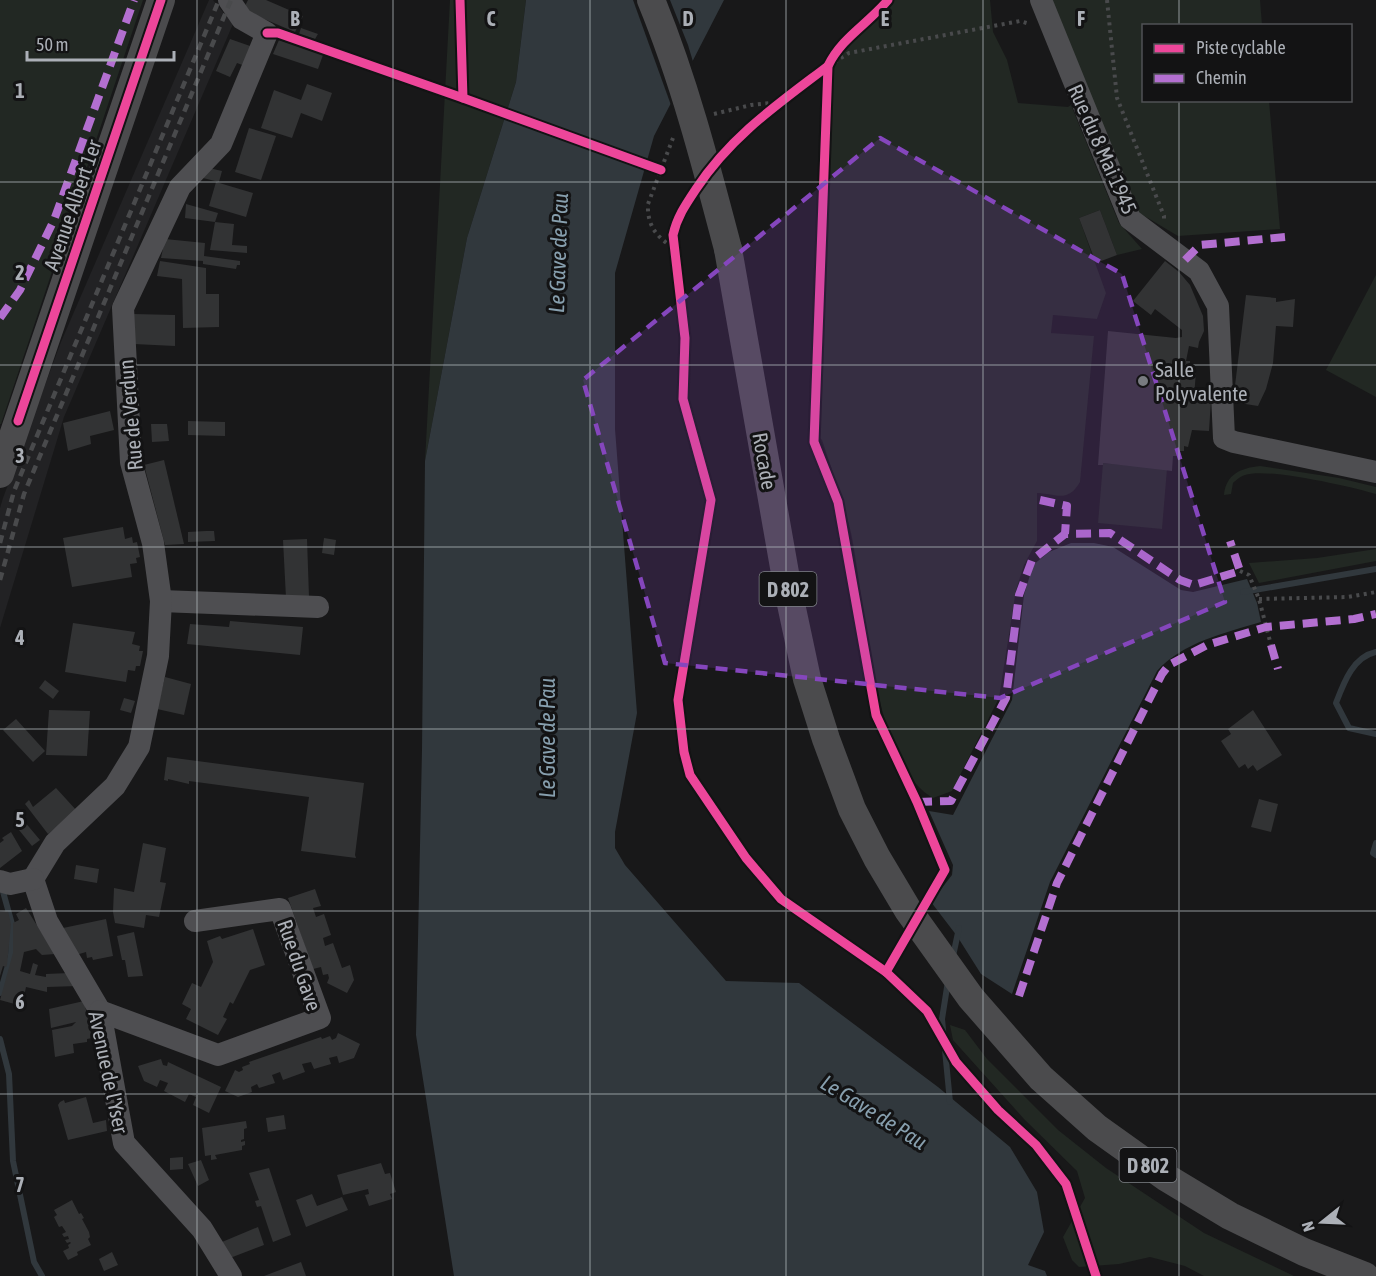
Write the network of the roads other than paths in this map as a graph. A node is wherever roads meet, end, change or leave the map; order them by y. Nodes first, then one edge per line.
1 (161, 0) edge
2 (651, 0) edge
3 (1041, 0) edge
4 (230, 1) edge
5 (1, 470) edge
6 (1376, 472) edge
7 (162, 601) junction
8 (318, 607) dead end
9 (33, 879) junction
10 (5, 882) edge
11 (195, 921) dead end
12 (100, 1011) junction
13 (231, 1276) edge
14 (1365, 1276) edge

1 - 5 main road, Avenue Albert 1er
2 - 14 main road, Rocade / D 802, bridge
3 - 6 street, Rue du 8 Mai 1945
4 - 7 street, Rue de Verdun
7 - 8 street
7 - 9 street, Rue de Verdun
9 - 10 street
9 - 12 street, Avenue de l'Yser
11 - 12 street, Rue du Gave
12 - 13 street, Avenue de l'Yser

